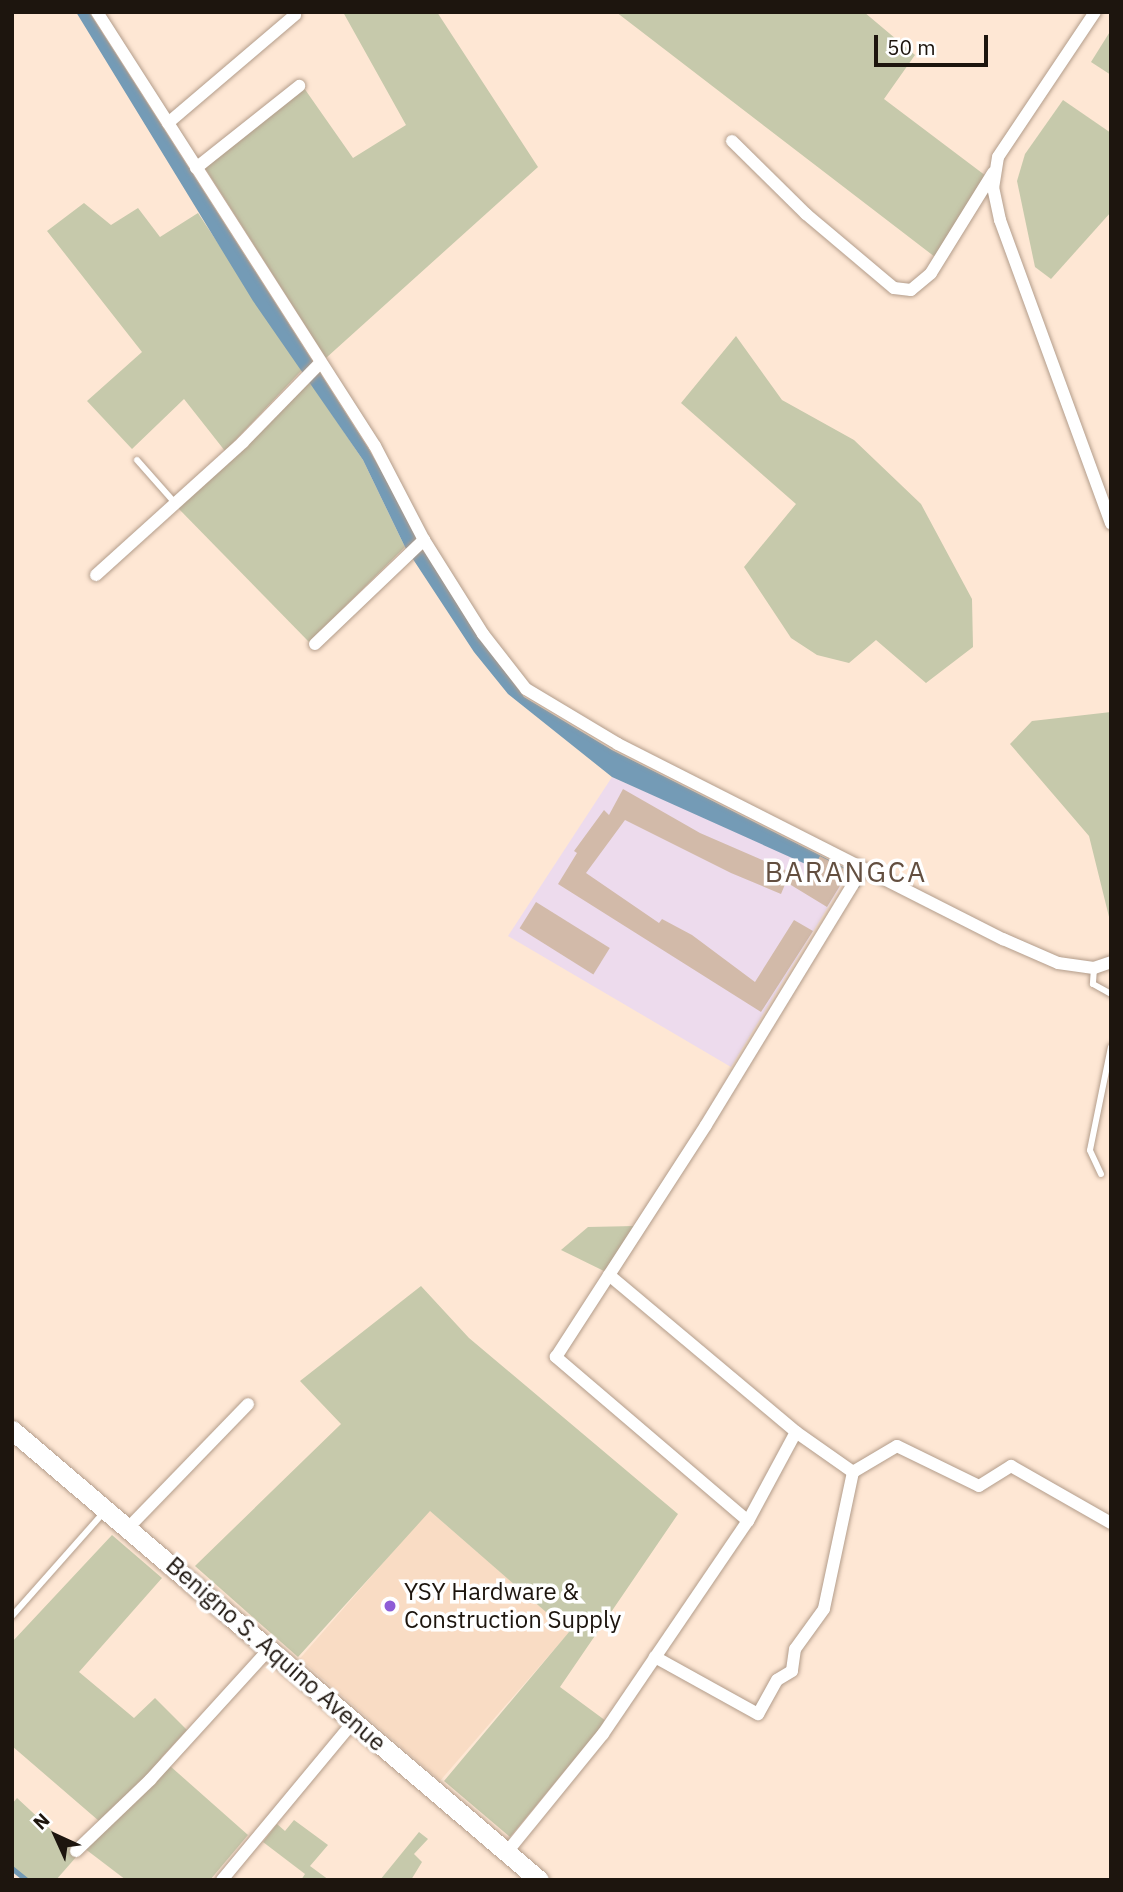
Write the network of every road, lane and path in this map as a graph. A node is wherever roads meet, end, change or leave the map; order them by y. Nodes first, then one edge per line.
1 (97, 12) edge
2 (1096, 12) edge
3 (295, 15) dead end
4 (299, 86) dead end
5 (168, 123) junction
6 (732, 141) dead end
7 (196, 168) junction
8 (995, 171) junction
9 (320, 363) junction
10 (137, 460) dead end
11 (175, 503) junction
12 (1111, 523) edge
13 (424, 540) junction
14 (96, 575) dead end
15 (315, 644) dead end
16 (862, 869) junction
17 (1111, 962) edge
18 (1094, 968) junction
19 (1111, 993) edge
20 (1111, 1046) edge
21 (1101, 1174) dead end
22 (609, 1275) junction
23 (248, 1404) dead end
24 (12, 1430) edge
25 (796, 1432) junction
26 (853, 1472) junction
27 (107, 1510) junction
28 (748, 1521) junction
29 (1111, 1523) edge
30 (129, 1527) junction
31 (12, 1616) edge
32 (270, 1648) junction
33 (655, 1657) junction
34 (354, 1721) junction
35 (76, 1851) dead end
36 (507, 1853) junction
37 (537, 1879) edge
38 (222, 1880) edge

1 - 5 street
2 - 8 street
3 - 5 street
4 - 7 street
5 - 7 street
6 - 8 street
7 - 9 street
8 - 12 street
9 - 11 street
9 - 13 street
10 - 11 lane
11 - 14 street
13 - 15 street
13 - 16 street
16 - 18 street
16 - 22 street
17 - 18 street
18 - 19 lane
20 - 21 lane
22 - 25 street
22 - 28 street
23 - 30 street
24 - 27 main road, Benigno S. Aquino Avenue
25 - 26 street
25 - 28 street
26 - 29 street
26 - 33 street
27 - 30 main road, Benigno S. Aquino Avenue
27 - 31 lane
28 - 33 street
30 - 32 main road, Benigno S. Aquino Avenue
32 - 34 main road, Benigno S. Aquino Avenue
32 - 35 street
33 - 36 street
34 - 36 main road, Benigno S. Aquino Avenue
34 - 38 street
36 - 37 main road, Benigno S. Aquino Avenue

